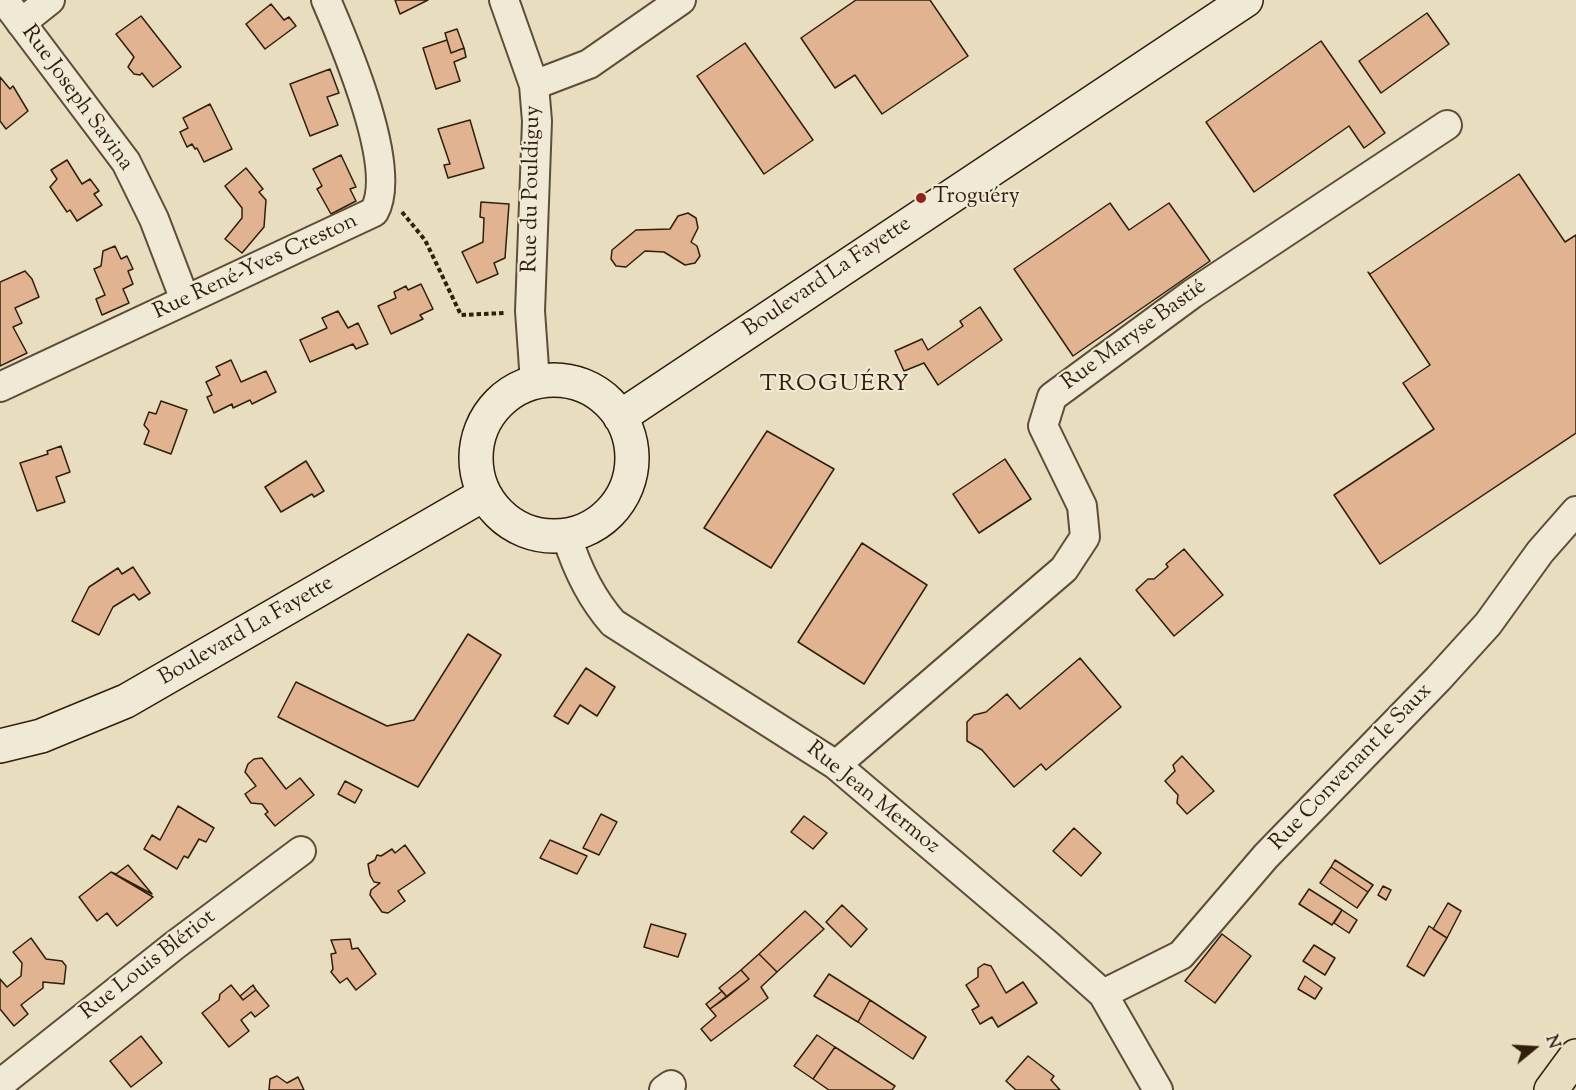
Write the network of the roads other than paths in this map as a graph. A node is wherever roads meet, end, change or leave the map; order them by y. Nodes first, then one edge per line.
1 (4, 0) edge
2 (50, 0) edge
3 (326, 0) edge
4 (504, 0) edge
5 (681, 0) edge
6 (1246, 0) edge
7 (21, 22) junction
8 (534, 85) junction
9 (1448, 125) dead end
10 (185, 300) junction
11 (534, 382) junction
12 (0, 387) edge
13 (620, 417) junction
14 (483, 495) junction
15 (1576, 512) edge
16 (567, 537) junction
17 (0, 746) edge
18 (836, 765) junction
19 (301, 851) dead end
20 (1103, 994) junction
21 (1576, 1056) edge
22 (0, 1084) edge
23 (1158, 1090) edge
24 (1551, 1090) edge

1 - 7 street, Rue Joseph Savina
2 - 7 street
3 - 10 street, Rue René-Yves Creston
4 - 8 street, Rue du Pouldiguy
5 - 8 street
6 - 13 main road, Boulevard La Fayette
7 - 10 street, Rue Joseph Savina
8 - 11 street, Rue du Pouldiguy
9 - 18 street, Rue Maryse Bastié
10 - 12 street, Rue René-Yves Creston
11 - 13 main road
11 - 14 main road
13 - 16 main road
14 - 16 main road
14 - 17 main road, Boulevard La Fayette
15 - 20 street, Rue Convenant le Saux
16 - 18 street, Rue Jean Mermoz
18 - 20 street, Rue Jean Mermoz
19 - 22 street, Rue Louis Blériot
20 - 23 street, Rue Jean Mermoz
21 - 24 main road

